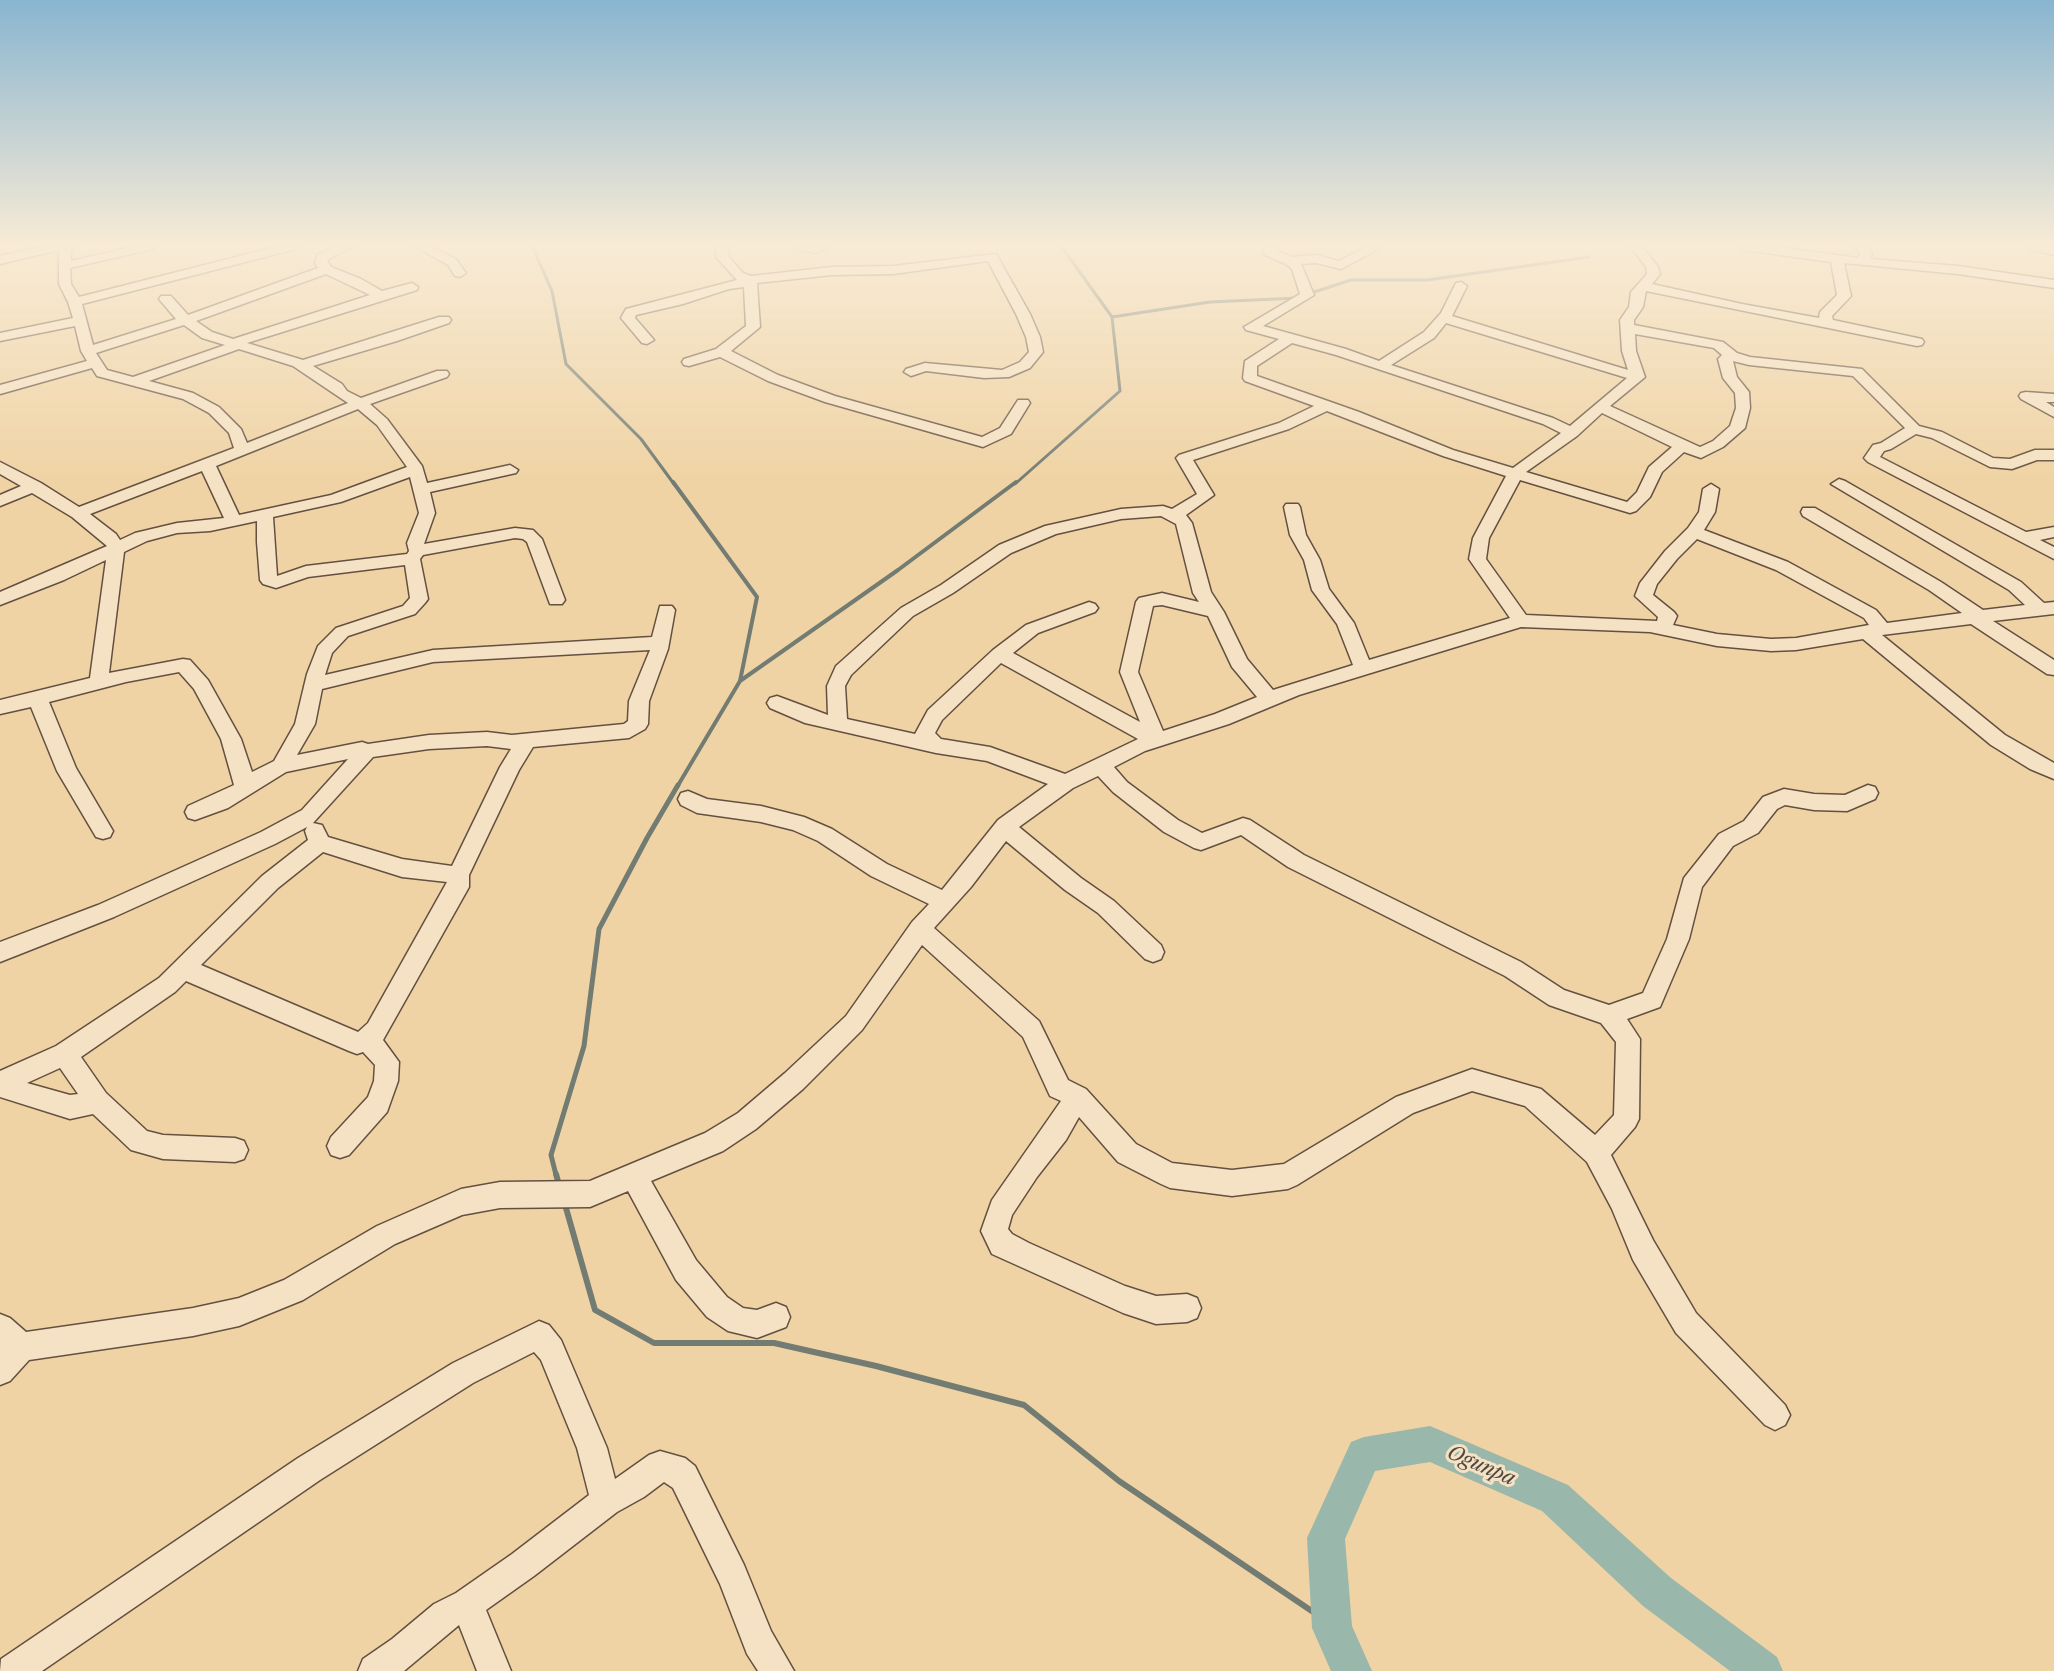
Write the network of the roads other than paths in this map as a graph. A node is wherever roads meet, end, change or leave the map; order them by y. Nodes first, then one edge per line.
1 (65, 324) edge
2 (81, 324) edge
3 (176, 324) edge
4 (192, 324) edge
5 (296, 324) edge
6 (433, 324) edge
7 (633, 324) edge
8 (753, 324) edge
9 (1027, 324) edge
10 (1256, 324) edge
11 (1438, 324) edge
12 (1463, 324) edge
13 (1627, 324) edge
14 (1832, 324) edge
15 (1627, 328) junction
16 (0, 337) edge
17 (647, 339) dead end
18 (1288, 339) junction
19 (1917, 342) dead end
20 (236, 344) junction
21 (721, 352) junction
22 (1732, 356) junction
23 (92, 357) junction
24 (689, 362) dead end
25 (302, 365) junction
26 (1380, 366) junction
27 (911, 372) dead end
28 (442, 374) dead end
29 (1638, 377) junction
30 (135, 381) junction
31 (0, 390) edge
32 (2054, 398) edge
33 (360, 403) junction
34 (1023, 403) dead end
35 (1325, 406) junction
36 (1600, 407) junction
37 (2054, 413) edge
38 (1914, 429) junction
39 (1572, 433) junction
40 (1681, 445) junction
41 (242, 450) junction
42 (2054, 455) edge
43 (207, 464) junction
44 (0, 467) edge
45 (416, 469) junction
46 (510, 470) dead end
47 (1515, 474) junction
48 (1839, 484) dead end
49 (35, 486) junction
50 (422, 489) junction
51 (1711, 489) dead end
52 (0, 501) edge
53 (1292, 507) dead end
54 (1809, 512) dead end
55 (78, 513) junction
56 (264, 514) junction
57 (1174, 515) junction
58 (234, 521) junction
59 (1694, 532) junction
60 (2054, 532) edge
61 (2024, 537) junction
62 (116, 547) junction
63 (2054, 554) edge
64 (414, 555) junction
65 (0, 599) edge
66 (556, 600) dead end
67 (1089, 608) dead end
68 (2047, 609) edge
69 (666, 610) dead end
70 (1215, 612) junction
71 (1976, 616) junction
72 (1521, 621) junction
73 (1664, 628) junction
74 (1874, 631) junction
75 (660, 643) junction
76 (999, 654) junction
77 (1363, 668) junction
78 (2054, 669) edge
79 (99, 682) junction
80 (314, 684) junction
81 (39, 698) junction
82 (1270, 700) junction
83 (777, 703) dead end
84 (0, 707) edge
85 (838, 725) junction
86 (1157, 740) junction
87 (526, 741) junction
88 (936, 746) junction
89 (367, 751) junction
90 (281, 766) junction
91 (1101, 766) junction
92 (2054, 771) edge
93 (1066, 783) junction
94 (245, 789) junction
95 (1868, 793) dead end
96 (688, 799) dead end
97 (195, 812) dead end
98 (309, 816) junction
99 (1005, 826) junction
100 (103, 831) dead end
101 (320, 843) junction
102 (458, 874) junction
103 (944, 901) junction
104 (920, 929) junction
105 (0, 952) edge
106 (1154, 952) dead end
107 (181, 970) junction
108 (1609, 1015) junction
109 (368, 1040) junction
110 (65, 1054) junction
111 (0, 1085) edge
112 (1077, 1097) junction
113 (97, 1101) junction
114 (340, 1146) dead end
115 (235, 1150) dead end
116 (1596, 1153) junction
117 (634, 1176) junction
118 (1187, 1308) dead end
119 (776, 1317) dead end
120 (0, 1328) edge
121 (21, 1347) junction
122 (0, 1371) edge
123 (1775, 1415) dead end
124 (606, 1501) junction
125 (467, 1604) junction
126 (13, 1671) edge
127 (375, 1671) edge
128 (494, 1671) edge
129 (777, 1671) edge

1 - 16 street
2 - 23 street
3 - 23 street
4 - 20 street
5 - 20 street
6 - 25 street
7 - 17 street
8 - 21 street
9 - 27 street
10 - 18 street
11 - 26 street
12 - 29 street
13 - 15 street
14 - 19 street
15 - 22 street
15 - 29 street
18 - 26 street
18 - 35 street
20 - 25 street
20 - 30 street
21 - 24 street
21 - 34 street
22 - 38 street
22 - 40 street
23 - 30 street
23 - 31 street
25 - 33 street
26 - 39 street
28 - 33 street
29 - 36 street
30 - 41 street
32 - 37 street
33 - 41 street
33 - 45 street
35 - 47 street
35 - 57 street
36 - 39 street
36 - 40 street
38 - 42 street
38 - 61 street
39 - 47 street
40 - 47 street
41 - 43 street
43 - 55 street
43 - 58 street
44 - 49 street
45 - 50 street
45 - 56 street
46 - 50 street
47 - 72 street
48 - 68 street
49 - 52 street
49 - 55 street
50 - 64 street
51 - 59 street
53 - 77 street
54 - 71 street
55 - 62 street
56 - 58 street
56 - 64 street
57 - 70 street
57 - 85 street
58 - 62 street
59 - 73 street
59 - 74 street
60 - 61 street
61 - 63 street
62 - 65 street
62 - 79 street
64 - 66 street
64 - 80 street
67 - 76 street
68 - 71 street
69 - 75 street
70 - 82 street
70 - 86 street
71 - 74 street
71 - 78 street
72 - 73 street
72 - 77 street
73 - 74 street
74 - 92 street
75 - 80 street
75 - 87 street
76 - 86 street
76 - 88 street
77 - 82 street
79 - 81 street
79 - 94 street
80 - 90 street
81 - 84 street
81 - 100 street
82 - 86 street
83 - 85 street
85 - 88 street
86 - 91 street
87 - 89 street
87 - 102 street
88 - 93 street
89 - 90 street
89 - 98 street
90 - 94 street
91 - 93 street
91 - 108 street
93 - 99 street
94 - 97 street
95 - 108 street
96 - 103 street
98 - 101 street
98 - 105 street
99 - 103 street
99 - 106 street
101 - 102 street
101 - 107 street
102 - 109 street
103 - 104 street
104 - 112 street
104 - 117 street
107 - 109 street
107 - 110 street
108 - 116 street
109 - 114 street
110 - 111 street
110 - 113 street
111 - 113 street
112 - 116 street
112 - 118 street
113 - 115 street
116 - 123 street
117 - 119 street
117 - 121 street
120 - 121 street
121 - 122 street
124 - 125 street
124 - 126 street
124 - 129 street
125 - 127 street
125 - 128 street

